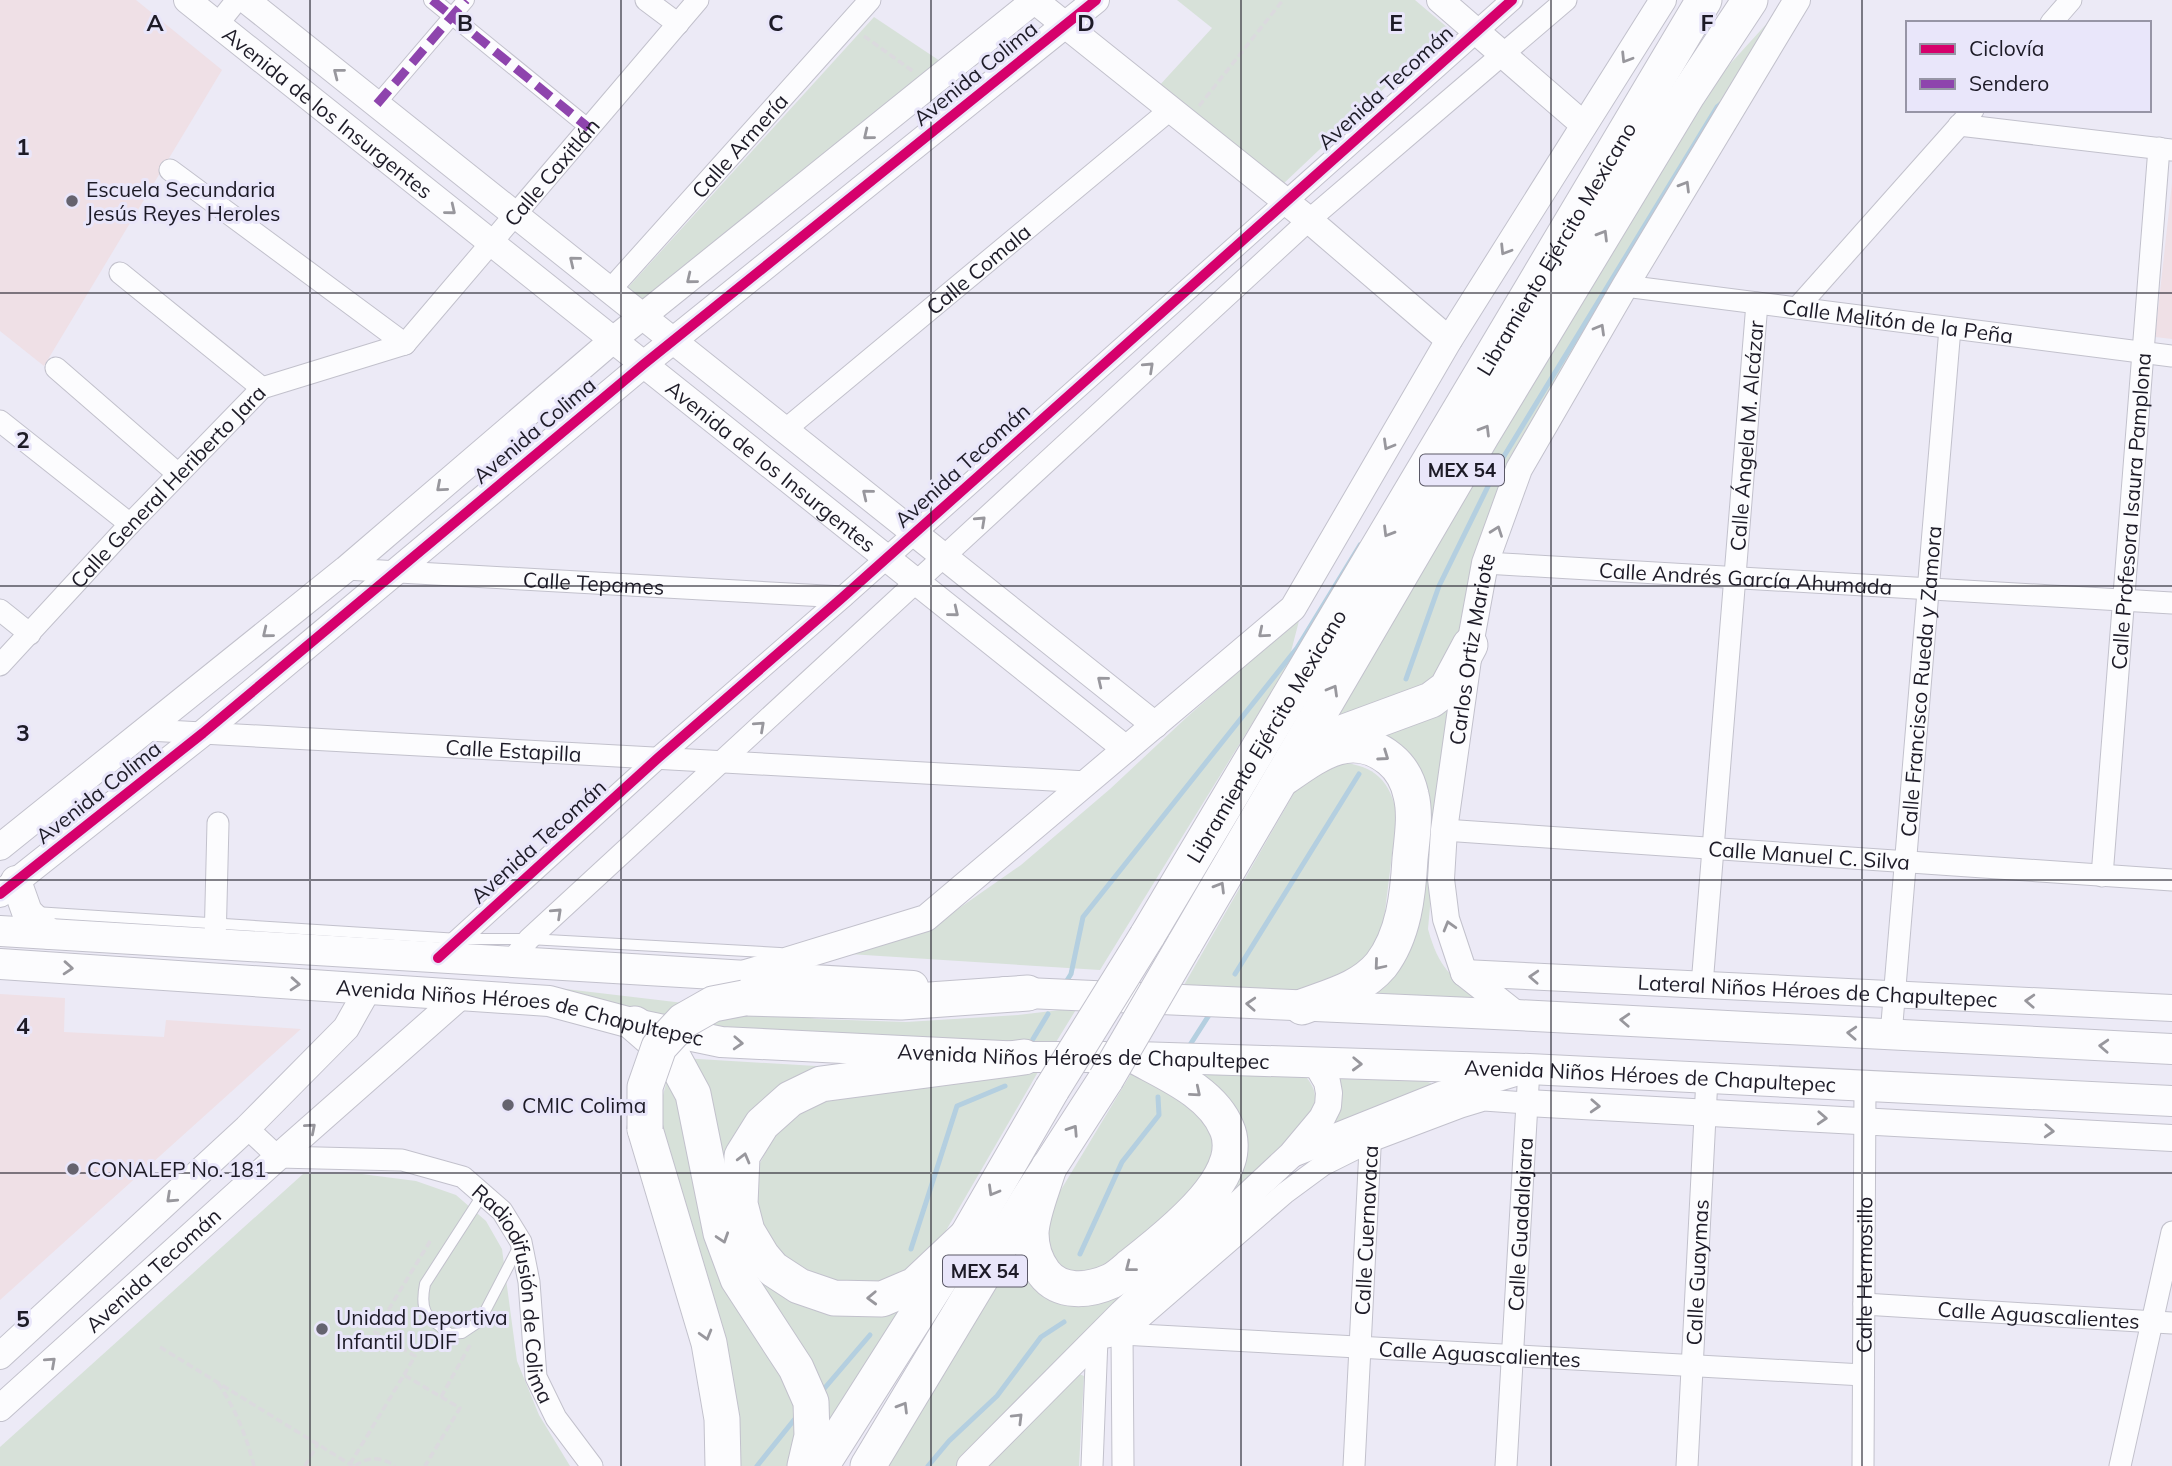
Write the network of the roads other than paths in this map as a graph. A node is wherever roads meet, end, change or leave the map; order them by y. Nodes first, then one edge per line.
1 (187, 0) edge
2 (237, 0) edge
3 (246, 0) edge
4 (432, 0) edge
5 (466, 0) edge
6 (646, 0) edge
7 (698, 0) edge
8 (870, 0) edge
9 (1034, 0) edge
10 (1096, 0) edge
11 (1440, 0) edge
12 (1512, 0) edge
13 (1566, 0) edge
14 (1662, 0) edge
15 (1750, 0) edge
16 (1775, 0) edge
17 (1797, 0) edge
18 (2071, 0) edge
19 (1702, 3) edge
20 (452, 16) junction
21 (2053, 21) edge
22 (678, 24) junction
23 (1066, 24) junction
24 (218, 25) junction
25 (1476, 32) junction
26 (1503, 54) junction
27 (1688, 94) junction
28 (377, 104) junction
29 (1179, 115) junction
30 (1966, 118) edge
31 (1584, 125) junction
32 (589, 128) junction
33 (2166, 149) edge
34 (170, 170) dead end
35 (1286, 202) junction
36 (517, 215) junction
37 (1309, 220) junction
38 (492, 244) junction
39 (120, 273) dead end
40 (1625, 286) junction
41 (610, 289) junction
42 (1756, 303) junction
43 (1797, 308) junction
44 (644, 317) junction
45 (1950, 328) junction
46 (613, 340) junction
47 (674, 340) junction
48 (1449, 340) junction
49 (405, 344) junction
50 (2143, 352) junction
51 (2172, 356) edge
52 (644, 364) junction
53 (56, 368) dead end
54 (262, 388) junction
55 (0, 421) edge
56 (786, 429) junction
57 (178, 474) junction
58 (130, 524) junction
59 (915, 533) junction
60 (944, 555) junction
61 (886, 558) junction
62 (1485, 564) junction
63 (346, 569) junction
64 (394, 572) junction
65 (1735, 578) junction
66 (917, 582) junction
67 (1928, 589) junction
68 (843, 597) junction
69 (2124, 600) junction
70 (2172, 603) edge
71 (0, 610) edge
72 (30, 634) junction
73 (1056, 644) junction
74 (1470, 645) junction
75 (0, 665) edge
76 (1027, 669) junction
77 (1155, 724) junction
78 (148, 730) junction
79 (203, 733) junction
80 (1298, 748) junction
81 (1126, 749) junction
82 (658, 758) junction
83 (721, 762) junction
84 (1280, 781) junction
85 (1087, 782) junction
86 (218, 823) dead end
87 (1444, 830) junction
88 (0, 847) edge
89 (1713, 849) junction
90 (1905, 862) junction
91 (2102, 876) junction
92 (2172, 880) edge
93 (8, 887) edge
94 (27, 912) junction
95 (0, 931) edge
96 (216, 933) junction
97 (49, 934) junction
98 (529, 939) junction
99 (449, 948) junction
100 (808, 954) junction
101 (510, 962) junction
102 (0, 964) edge
103 (1464, 973) junction
104 (1702, 985) junction
105 (741, 987) junction
106 (368, 989) junction
107 (1028, 993) joint
108 (463, 994) junction
109 (1894, 995) junction
110 (1302, 1007) junction
111 (2172, 1008) edge
112 (1517, 1015) junction
113 (635, 1024) junction
114 (1891, 1035) junction
115 (2172, 1049) edge
116 (1024, 1057) junction
117 (1137, 1057) junction
118 (1316, 1063) junction
119 (1529, 1069) junction
120 (1707, 1078) junction
121 (1865, 1086) junction
122 (2172, 1101) edge
123 (1527, 1102) junction
124 (1706, 1112) junction
125 (1865, 1121) junction
126 (247, 1128) junction
127 (1371, 1131) junction
128 (2172, 1138) edge
129 (1291, 1155) junction
130 (278, 1157) junction
131 (1049, 1167) junction
132 (483, 1195) junction
133 (2172, 1232) edge
134 (967, 1236) junction
135 (521, 1242) junction
136 (1864, 1304) junction
137 (2162, 1323) edge
138 (1110, 1336) junction
139 (1360, 1347) junction
140 (1513, 1355) junction
141 (0, 1356) edge
142 (1693, 1365) junction
143 (1863, 1375) junction
144 (0, 1408) edge
145 (592, 1466) edge
146 (723, 1466) edge
147 (805, 1466) edge
148 (821, 1466) edge
149 (868, 1466) edge
150 (970, 1466) edge
151 (1091, 1466) edge
152 (1123, 1466) edge
153 (1354, 1466) edge
154 (1506, 1466) edge
155 (1687, 1466) edge
156 (1863, 1466) edge
157 (2120, 1466) edge

1 - 24 street, Avenida de los Insurgentes
2 - 24 street
28 -> 3 street, Avenida de los Insurgentes
4 - 20 street
5 - 20 street
6 - 22 street
7 - 22 street, Calle Caxitlán
8 - 41 street, Calle Armería
9 - 23 street
9 -> 44 street, Avenida Colima
10 - 23 street, Avenida Colima
11 - 25 street
12 - 25 street, Avenida Tecomán
13 - 26 street
14 -> 31 street, Libramiento Ejército Mexicano
15 - 27 highway, Libramiento Ejército Mexicano / MEX 54
16 - 27 highway
40 -> 17 street
18 - 21 street
19 -> 134 highway, Libramiento Ejército Mexicano / MEX 54, bridge
20 - 28 street
20 - 32 street
22 - 32 street, Calle Caxitlán
23 - 29 street
23 - 47 street, Avenida Colima
24 -> 38 street, Avenida de los Insurgentes
25 - 26 street
25 - 35 street, Avenida Tecomán
26 - 31 street
26 - 37 street
80 -> 27 highway, Libramiento Ejército Mexicano / MEX 54
28 - 36 street, Avenida de los Insurgentes
29 - 35 street
29 - 56 street, Calle Comala
30 - 33 street
30 - 43 street, Calle Ángela M. Alcázar
31 -> 48 street, Libramiento Ejército Mexicano
32 - 36 street, Calle Caxitlán
33 - 50 street, Calle Profesora Isaura Pamplona
34 - 49 street
35 - 37 street
35 - 59 street, Avenida Tecomán
36 - 38 street, Calle Caxitlán
41 -> 36 street, Avenida de los Insurgentes
37 - 48 street
60 -> 37 street
38 - 46 street, Avenida de los Insurgentes
38 - 49 street, Calle Caxitlán
39 - 54 street
40 - 42 street, Calle Melitón de la Peña
62 -> 40 street, Carlos Ortiz Mariote
41 - 44 street, Avenida de los Insurgentes
42 - 43 street, Calle Melitón de la Peña
42 - 65 street, Calle Ángela M. Alcázar
43 - 45 street, Calle Melitón de la Peña
44 - 46 street, Avenida Colima
44 - 47 street, Avenida de los Insurgentes
45 - 50 street, Calle Melitón de la Peña
45 - 67 street, Calle Francisco Rueda y Zamora
46 - 52 street, Avenida de los Insurgentes
46 -> 63 street, Avenida Colima
47 - 52 street, Avenida Colima
47 - 56 street, Avenida de los Insurgentes
48 -> 77 street, Libramiento Ejército Mexicano
49 - 54 street, Calle General Heriberto Jara
50 - 51 street, Calle Melitón de la Peña
50 - 69 street, Calle Profesora Isaura Pamplona
52 - 61 street, Avenida de los Insurgentes
52 - 64 street, Avenida Colima
53 - 57 street
54 - 57 street, Calle General Heriberto Jara
55 - 58 street
59 -> 56 street, Avenida de los Insurgentes
57 - 58 street, Calle General Heriberto Jara
58 - 72 street, Calle General Heriberto Jara
59 - 60 street, Avenida de los Insurgentes
59 - 61 street, Avenida Tecomán
60 - 66 street
60 - 73 street, Avenida de los Insurgentes
61 - 66 street, Avenida de los Insurgentes
61 - 68 street, Avenida Tecomán
62 - 65 street, Calle Andrés García Ahumada
62 - 74 street, Carlos Ortiz Mariote
63 - 64 street, Calle Tepames
63 -> 78 street, Avenida Colima
64 - 68 street, Calle Tepames
64 - 79 street, Avenida Colima
65 - 67 street, Calle Andrés García Ahumada
65 - 89 street, Calle Ángela M. Alcázar
66 -> 76 street, Avenida de los Insurgentes
83 -> 66 street
67 - 69 street, Calle Andrés García Ahumada
67 - 90 street, Calle Francisco Rueda y Zamora
68 - 82 street, Avenida Tecomán
69 - 70 street, Calle Andrés García Ahumada
69 - 91 street, Calle Profesora Isaura Pamplona
71 - 72 street
72 - 75 street, Calle General Heriberto Jara
73 - 76 street
77 -> 73 street, Avenida de los Insurgentes
74 - 80 highway
74 - 87 street, Carlos Ortiz Mariote
76 - 81 street, Avenida de los Insurgentes
77 - 81 street, Libramiento Ejército Mexicano
78 - 79 street, Calle Estapilla
78 - 88 street, Avenida Colima
79 - 82 street, Calle Estapilla
79 - 93 street, Avenida Colima
80 - 84 highway, Libramiento Ejército Mexicano / MEX 54
81 - 85 street, Libramiento Ejército Mexicano
82 - 83 street, Calle Estapilla
82 - 99 street, Avenida Tecomán
83 - 85 street, Calle Estapilla
98 -> 83 street
84 -> 110 highway
131 -> 84 highway, Libramiento Ejército Mexicano / MEX 54, bridge
85 - 100 street, Libramiento Ejército Mexicano
86 - 96 street
87 - 89 street, Calle Manuel C. Silva
103 -> 87 street, Carlos Ortiz Mariote
89 - 90 street, Calle Manuel C. Silva
89 - 104 street, Calle Ángela M. Alcázar
90 - 91 street, Calle Manuel C. Silva
90 - 109 street, Calle Francisco Rueda y Zamora
91 - 92 street, Calle Manuel C. Silva
93 - 94 main road
94 - 96 lane
94 - 97 main road
95 - 97 main road, Avenida Niños Héroes de Chapultepec
96 - 97 main road, Avenida Niños Héroes de Chapultepec
96 - 99 main road, Avenida Niños Héroes de Chapultepec
98 - 99 lane
98 - 100 lane
98 - 101 street
99 - 101 main road, Avenida Niños Héroes de Chapultepec
100 - 105 street, Libramiento Ejército Mexicano
101 - 105 main road, Avenida Niños Héroes de Chapultepec
102 -> 106 main road, Avenida Niños Héroes de Chapultepec
104 -> 103 street, Lateral Niños Héroes de Chapultepec
103 - 112 street
104 - 109 street, Lateral Niños Héroes de Chapultepec
105 - 107 highway
105 -> 146 highway, bridge
106 - 108 main road, Avenida Niños Héroes de Chapultepec
106 - 126 street, Avenida Tecomán
110 -> 107 main road
108 - 113 main road, Avenida Niños Héroes de Chapultepec
130 -> 108 street, Avenida Tecomán
111 -> 109 street, Lateral Niños Héroes de Chapultepec
109 - 114 street, Calle Francisco Rueda y Zamora
110 - 112 main road
114 -> 112 main road
113 -> 116 main road, Avenida Niños Héroes de Chapultepec
113 -> 147 highway
115 -> 114 main road
116 - 117 main road, Avenida Niños Héroes de Chapultepec
134 -> 116 highway
117 - 118 main road, Avenida Niños Héroes de Chapultepec
117 -> 131 highway
118 -> 119 main road, Avenida Niños Héroes de Chapultepec
118 - 129 street
119 - 120 main road, Avenida Niños Héroes de Chapultepec
119 - 123 street, Calle Guadalajara
119 - 127 street
120 - 121 main road, Avenida Niños Héroes de Chapultepec
120 - 124 street, Calle Guaymas
121 - 122 main road, Avenida Niños Héroes de Chapultepec
121 - 125 street, Calle Hermosillo
123 -> 124 street
123 - 127 street
123 - 140 street, Calle Guadalajara
124 -> 125 street
124 - 142 street, Calle Guaymas
125 -> 128 street
125 - 136 street, Calle Hermosillo
126 - 130 street
126 -> 141 street, Avenida Tecomán
127 - 129 street
127 - 138 street
127 - 139 street, Calle Cuernavaca
129 - 138 street
130 - 132 street, Radiodifusión de Colima
144 -> 130 street, Avenida Tecomán
149 -> 131 highway, Libramiento Ejército Mexicano / MEX 54
132 - 135 street, Radiodifusión de Colima
132 - 135 lane
133 - 137 street
134 - 148 highway, Libramiento Ejército Mexicano / MEX 54
135 - 145 street, Radiodifusión de Colima
136 - 137 street, Calle Aguascalientes
136 - 143 street, Calle Hermosillo
137 - 157 street
138 - 139 street, Calle Aguascalientes
150 -> 138 street
138 - 151 street
138 - 152 street
139 - 140 street, Calle Aguascalientes
139 - 153 street, Calle Cuernavaca
140 - 142 street, Calle Aguascalientes
140 - 154 street, Calle Guadalajara
142 - 143 street, Calle Aguascalientes
142 - 155 street, Calle Guaymas
143 - 156 street, Calle Hermosillo

